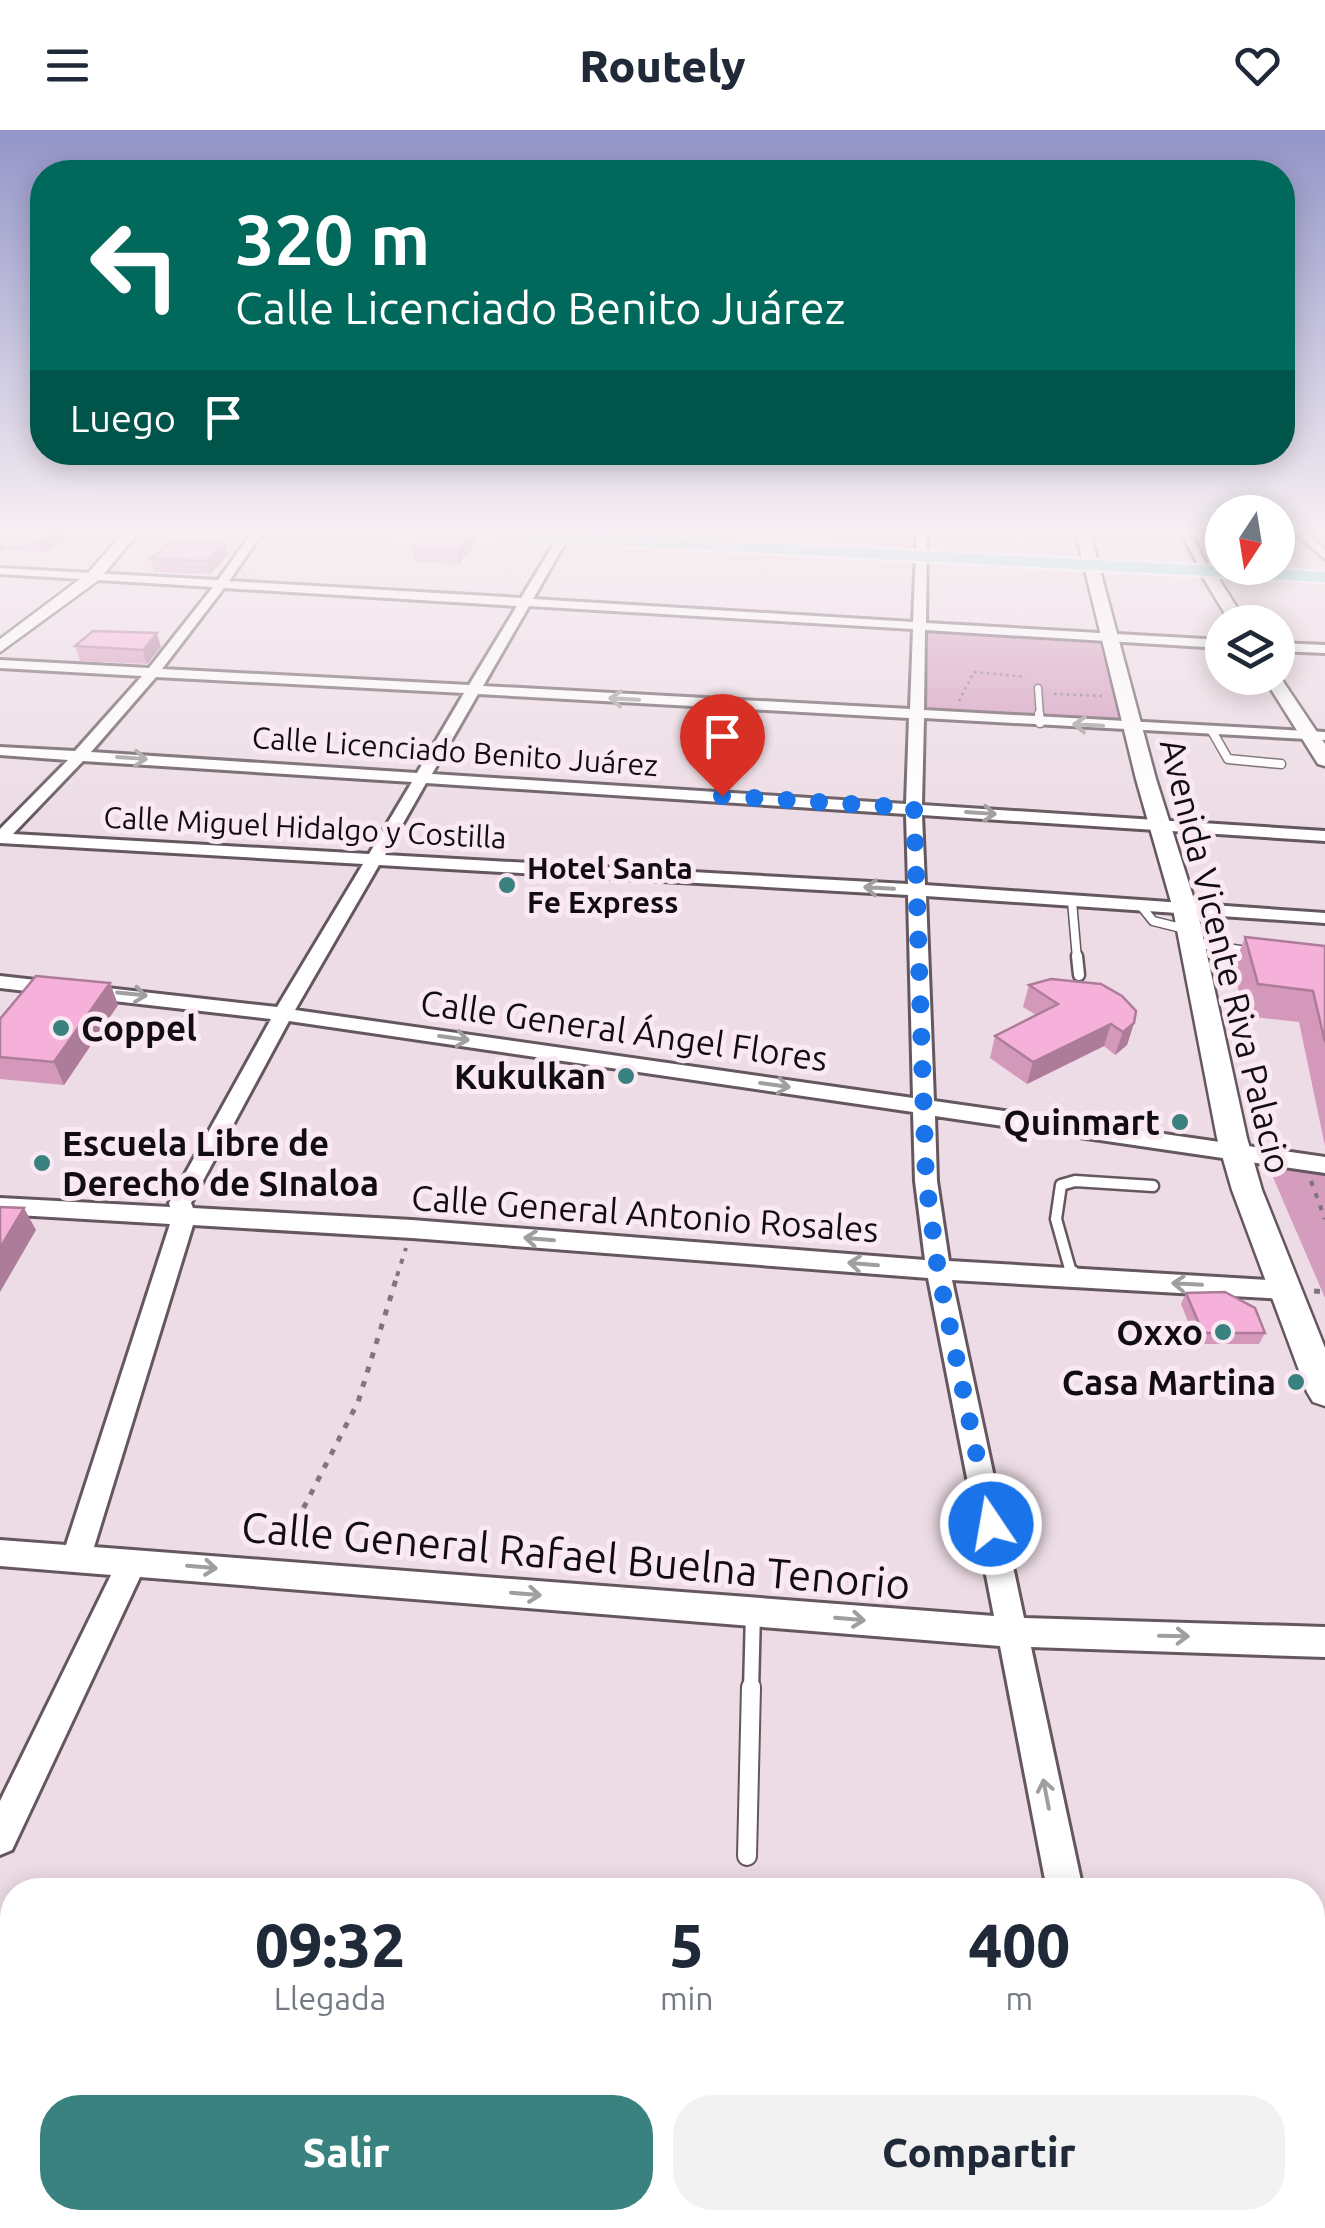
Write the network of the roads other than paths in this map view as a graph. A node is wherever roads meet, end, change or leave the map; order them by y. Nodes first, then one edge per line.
1 (27, 627) edge
2 (190, 627) edge
3 (511, 627) edge
4 (920, 627) joint
5 (1107, 627) edge
6 (1110, 638) junction
7 (1205, 643) edge
8 (0, 647) edge
9 (1295, 647) edge
10 (1325, 650) edge
11 (0, 664) edge
12 (156, 671) junction
13 (1038, 688) dead end
14 (473, 690) junction
15 (1285, 695) edge
16 (918, 716) junction
17 (1044, 723) junction
18 (1124, 727) junction
19 (1212, 731) junction
20 (1317, 736) edge
21 (734, 744) dead end
22 (0, 751) edge
23 (85, 755) junction
24 (1325, 760) edge
25 (1281, 764) dead end
26 (424, 776) junction
27 (722, 796) junction
28 (914, 808) junction
29 (1161, 826) junction
30 (1325, 836) edge
31 (0, 838) edge
32 (374, 858) junction
33 (917, 890) junction
34 (1072, 901) junction
35 (1325, 918) edge
36 (1189, 928) junction
37 (1259, 963) edge
38 (1079, 975) dead end
39 (0, 982) edge
40 (284, 1014) junction
41 (925, 1108) junction
42 (1238, 1152) junction
43 (1315, 1163) edge
44 (1153, 1186) dead end
45 (0, 1206) edge
46 (184, 1217) junction
47 (938, 1270) junction
48 (1073, 1278) junction
49 (1284, 1290) junction
50 (1325, 1392) edge
51 (0, 1552) edge
52 (77, 1556) junction
53 (132, 1562) junction
54 (753, 1612) junction
55 (1013, 1632) junction
56 (1325, 1642) edge
57 (0, 1838) edge
58 (747, 1856) dead end
59 (1063, 1878) edge

1 - 8 main road
2 - 12 street
3 - 14 street
4 - 6 street
4 - 16 street
5 - 6 main road, Avenida Vicente Riva Palacio
6 - 7 street
6 - 18 main road, Avenida Vicente Riva Palacio
9 - 10 street
11 - 12 street
12 - 14 street
12 - 23 street
13 - 17 lane
16 -> 14 street
14 - 26 street
15 - 20 main road
16 - 17 street
16 - 28 street
18 -> 17 street
18 - 19 street
18 - 29 main road, Avenida Vicente Riva Palacio
19 - 20 street
19 - 25 lane
20 - 24 main road
21 - 27 lane
22 - 23 street, Calle Licenciado Benito Juárez
23 -> 26 street, Calle Licenciado Benito Juárez
23 - 31 street
26 - 27 street, Calle Licenciado Benito Juárez
26 - 32 street
27 - 28 street, Calle Licenciado Benito Juárez
28 -> 29 street, Calle Licenciado Benito Juárez
28 - 33 street
29 - 30 street, Calle Licenciado Benito Juárez
29 - 36 main road, Avenida Vicente Riva Palacio
31 - 32 street, Calle Miguel Hidalgo y Costilla
33 -> 32 street, Calle Miguel Hidalgo y Costilla
32 - 40 street
33 - 34 street, Calle Miguel Hidalgo y Costilla
33 - 41 street
34 - 36 street, Calle Miguel Hidalgo y Costilla
34 - 38 lane
35 - 36 street, Calle Miguel Hidalgo y Costilla
36 - 37 lane
36 - 42 main road, Avenida Vicente Riva Palacio
39 -> 40 street, Calle General Ángel Flores
40 -> 41 street, Calle General Ángel Flores
40 - 46 street
41 - 42 street, Calle General Ángel Flores
41 - 47 street
42 - 43 street, Calle General Ángel Flores
42 - 49 main road, Avenida Vicente Riva Palacio
44 - 48 lane
45 - 46 street, Calle General Antonio Rosales
47 -> 46 street, Calle General Antonio Rosales
46 - 52 street
47 - 48 street, Calle General Antonio Rosales
47 - 55 street
49 -> 48 street, Calle General Antonio Rosales
49 - 50 main road, Avenida Vicente Riva Palacio
51 - 52 street, Calle General Rafael Buelna Tenorio
52 - 53 street, Calle General Rafael Buelna Tenorio
53 -> 54 street, Calle General Rafael Buelna Tenorio
53 - 57 street
54 -> 55 street, Calle General Rafael Buelna Tenorio
54 - 58 lane
55 -> 56 street, Calle General Rafael Buelna Tenorio
59 -> 55 street

